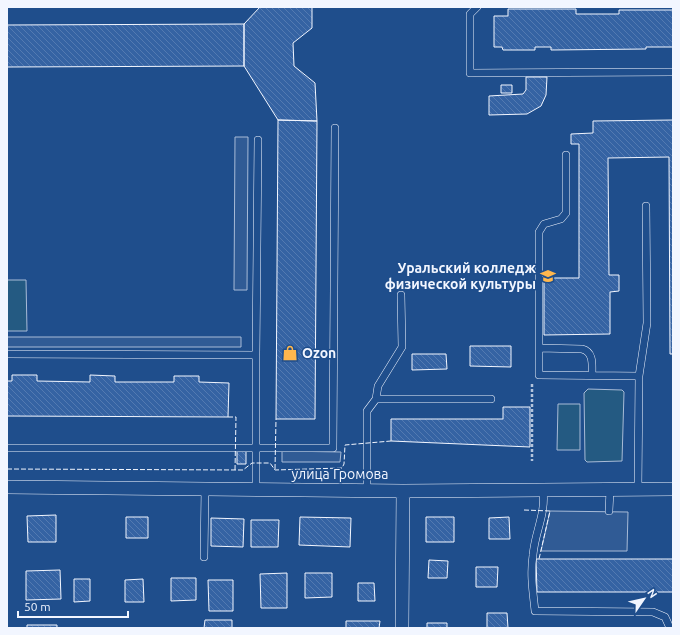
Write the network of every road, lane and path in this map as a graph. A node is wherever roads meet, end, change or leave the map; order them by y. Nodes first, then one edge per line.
1 (477, 7) edge
2 (673, 72) edge
3 (335, 128) dead end
4 (258, 140) dead end
5 (566, 154) dead end
6 (646, 206) dead end
7 (401, 295) dead end
8 (539, 348) junction
9 (7, 354) edge
10 (256, 355) junction
11 (592, 375) junction
12 (639, 376) junction
13 (532, 384) dead end
14 (376, 399) junction
15 (491, 399) dead end
16 (256, 447) junction
17 (7, 448) edge
18 (532, 461) dead end
19 (7, 487) edge
20 (205, 489) junction
21 (256, 489) junction
22 (638, 489) junction
23 (673, 489) edge
24 (367, 490) junction
25 (403, 490) junction
26 (543, 490) junction
27 (610, 490) junction
28 (608, 511) dead end
29 (204, 557) dead end
30 (402, 628) edge
31 (670, 628) edge

1 - 2 lane
3 - 16 lane
4 - 10 lane
5 - 8 lane
6 - 12 lane
7 - 14 lane
8 - 11 lane
8 - 11 lane
9 - 10 lane
10 - 16 lane
11 - 12 lane
12 - 22 lane
13 - 18 path
14 - 15 lane
14 - 24 lane
16 - 17 lane
16 - 21 lane
19 - 20 street, улица Громова
20 - 21 street, улица Громова
20 - 29 lane
21 - 24 street, улица Громова
22 - 23 street, улица Громова
22 - 27 street, улица Громова
24 - 25 street, улица Громова
25 - 26 street, улица Громова
25 - 30 street
26 - 27 street, улица Громова
26 - 31 lane
27 - 28 lane

